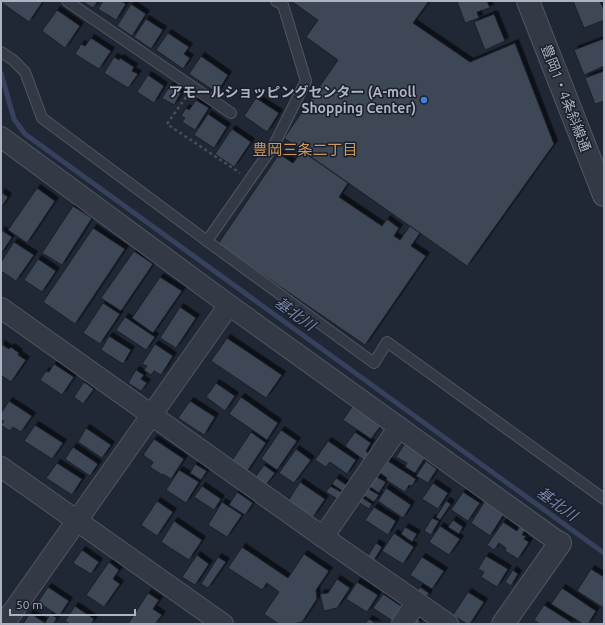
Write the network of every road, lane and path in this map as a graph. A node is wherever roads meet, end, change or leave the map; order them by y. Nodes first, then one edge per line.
1 (67, 1) edge
2 (276, 1) edge
3 (528, 1) edge
4 (1, 52) edge
5 (193, 87) junction
6 (231, 113) dead end
7 (1, 137) edge
8 (249, 179) junction
9 (604, 195) edge
10 (207, 240) junction
11 (229, 305) junction
12 (1, 308) edge
13 (151, 416) junction
14 (399, 427) junction
15 (1, 467) edge
16 (604, 499) edge
17 (77, 521) junction
18 (323, 537) junction
19 (560, 543) joint
20 (417, 602) junction
21 (4, 624) edge
22 (223, 624) edge
23 (402, 624) edge
24 (448, 624) edge
25 (503, 624) edge

1 - 5 lane
2 - 8 lane
3 - 9 street, 豊岡1・4条斜線通
4 - 10 lane
5 - 6 lane
5 - 8 path
7 - 11 street
8 - 10 lane
10 - 16 lane
11 - 13 street
11 - 14 street
12 - 13 street
13 - 17 street
13 - 18 street
14 - 18 street
14 - 19 street
15 - 17 street
17 - 21 street
17 - 22 street
18 - 20 street
19 - 25 street
20 - 23 street
20 - 24 street

